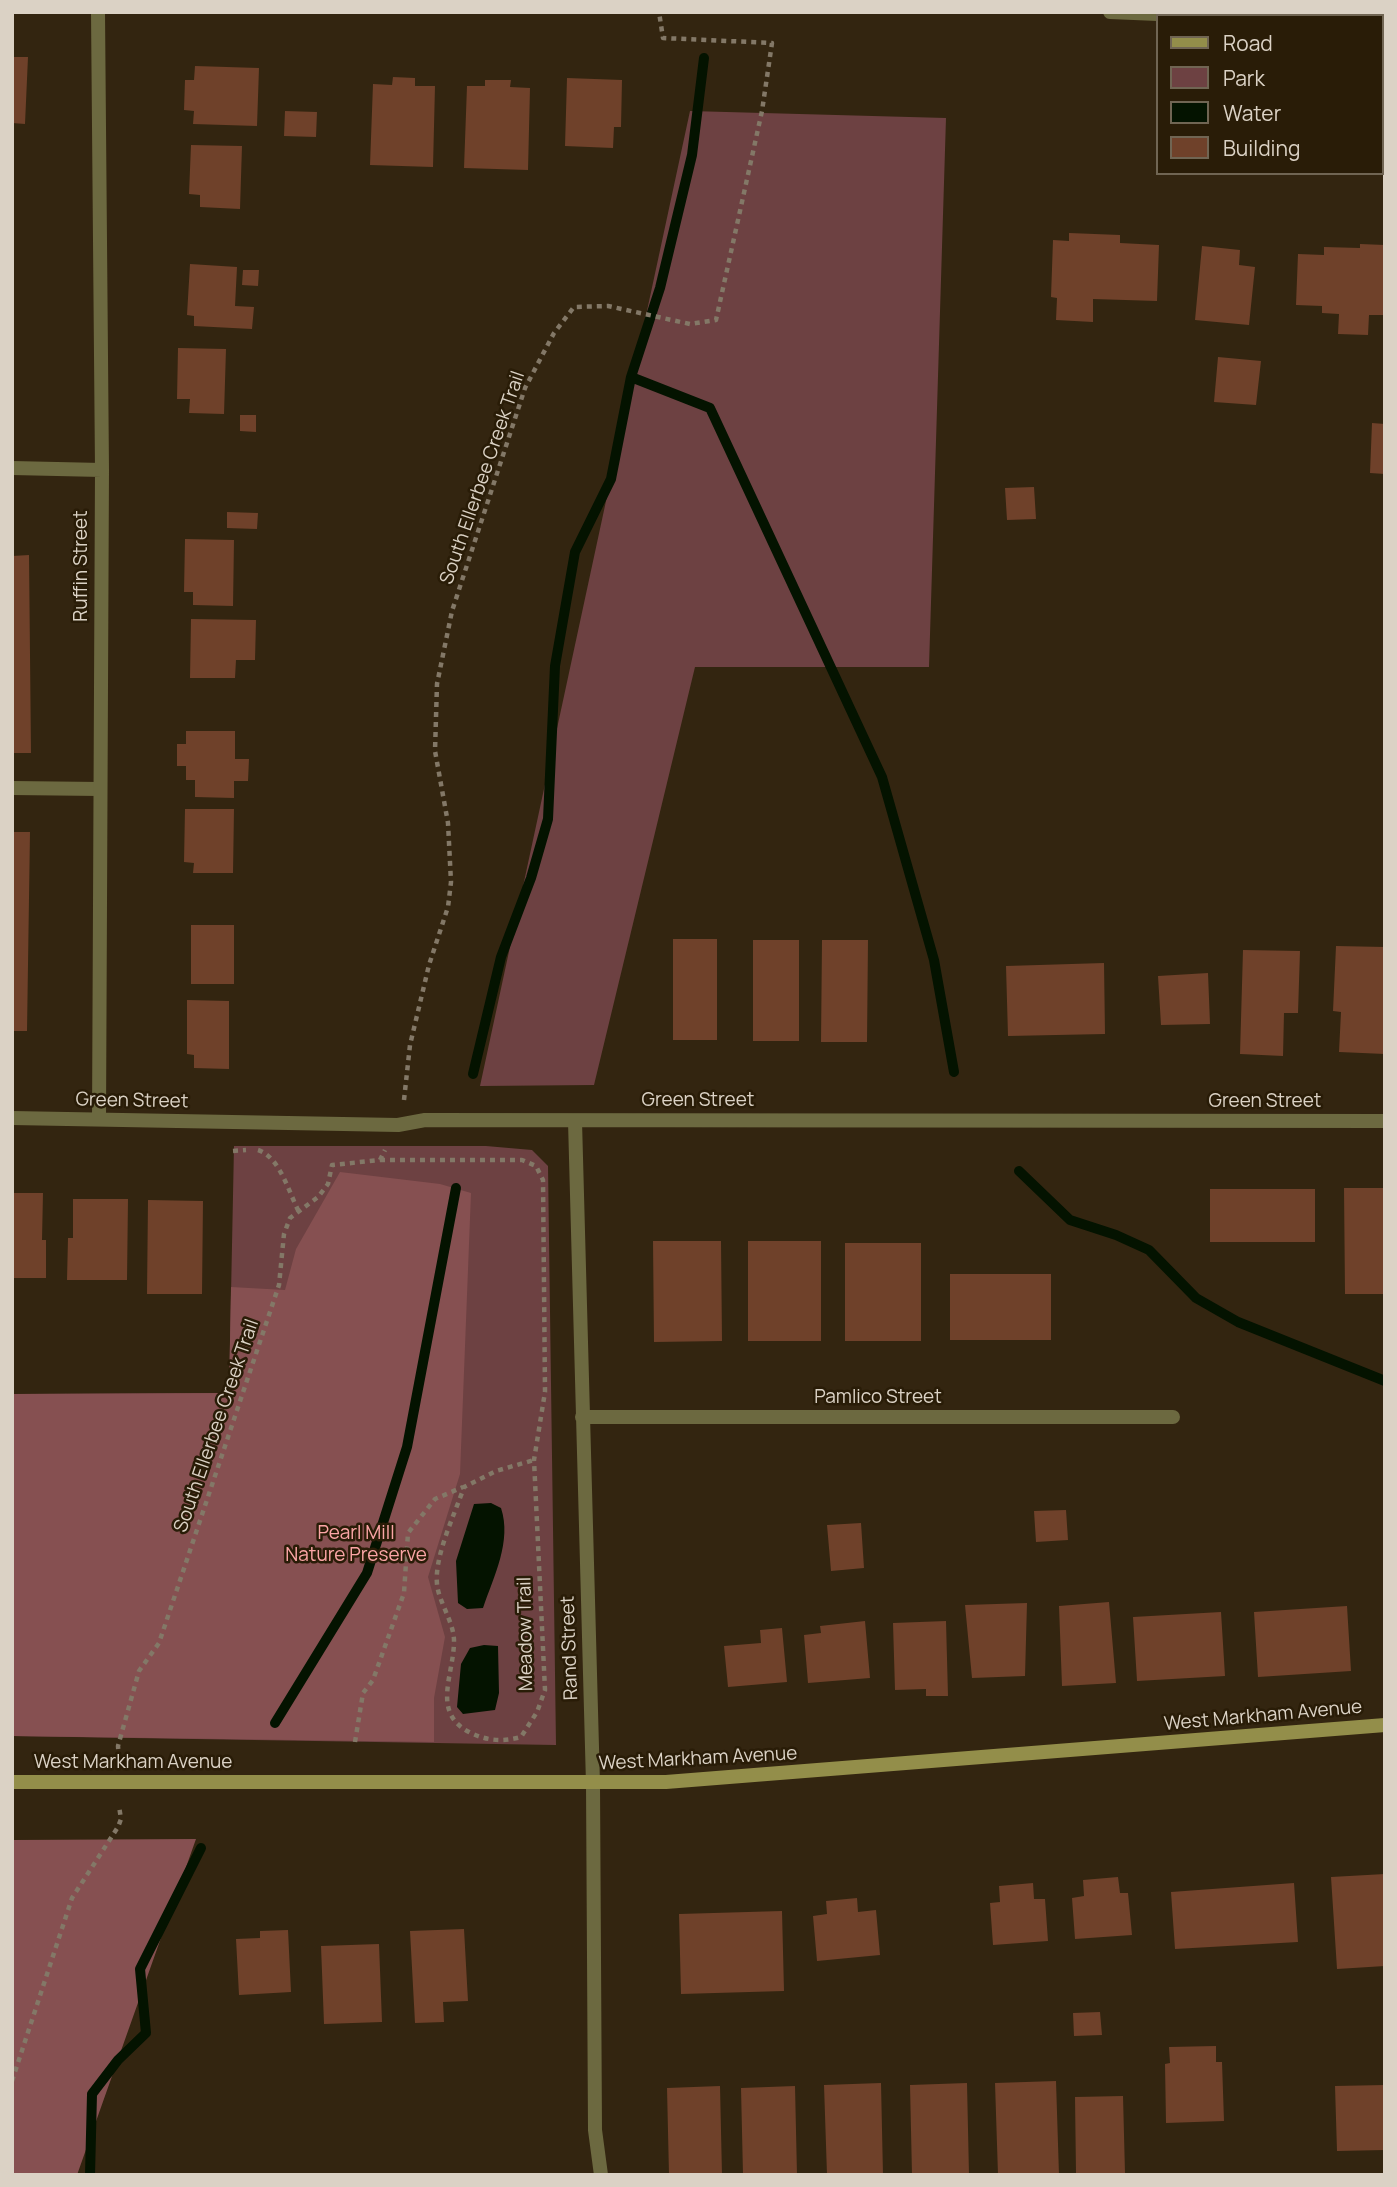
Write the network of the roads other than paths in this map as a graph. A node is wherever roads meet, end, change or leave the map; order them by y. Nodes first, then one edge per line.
1 (98, 12) edge
2 (1110, 12) edge
3 (1158, 14) edge
4 (12, 468) edge
5 (102, 470) junction
6 (12, 788) edge
7 (100, 789) junction
8 (12, 1118) edge
9 (99, 1119) junction
10 (575, 1121) junction
11 (1385, 1121) edge
12 (583, 1416) junction
13 (1173, 1417) dead end
14 (1385, 1725) edge
15 (12, 1782) edge
16 (593, 1784) junction
17 (601, 2175) edge

1 - 5 street, Ruffin Street
2 - 3 street
4 - 5 street
5 - 7 street, Ruffin Street
6 - 7 street
7 - 9 street, Ruffin Street
8 - 9 street, Green Street
9 - 10 street, Green Street
10 - 11 street, Green Street
10 - 12 street, Rand Street
12 - 13 street, Pamlico Street
12 - 16 street, Rand Street
14 - 16 street, West Markham Avenue
15 - 16 street, West Markham Avenue
16 - 17 street, Rand Street

